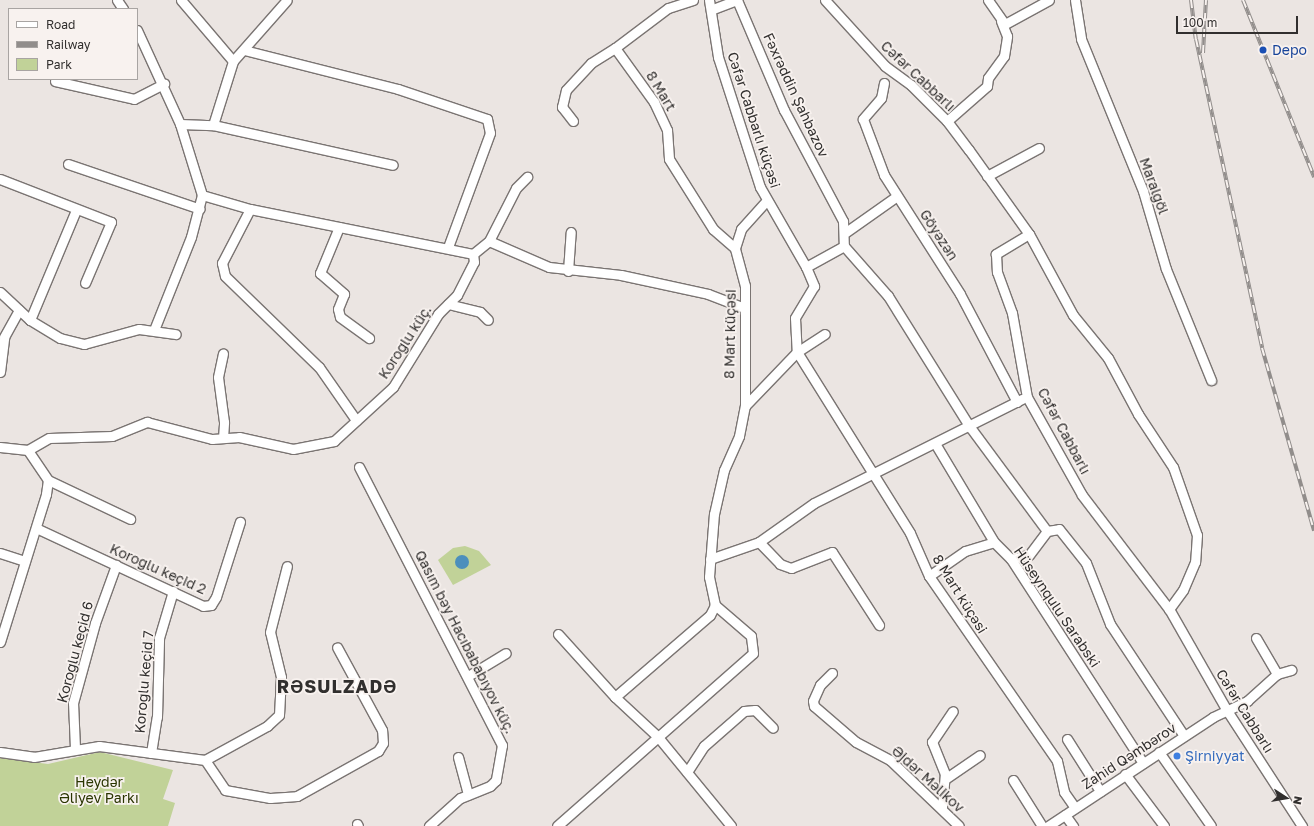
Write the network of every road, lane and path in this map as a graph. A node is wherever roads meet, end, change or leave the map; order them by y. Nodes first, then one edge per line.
1 (116, 0) edge
2 (181, 0) edge
3 (287, 0) edge
4 (694, 0) edge
5 (710, 0) edge
6 (737, 0) edge
7 (825, 0) edge
8 (988, 0) edge
9 (1049, 0) edge
10 (1075, 0) edge
11 (122, 8) edge
12 (713, 9) junction
13 (1001, 21) junction
14 (138, 32) edge
15 (616, 48) junction
16 (244, 50) junction
17 (233, 61) junction
18 (55, 81) dead end
19 (884, 83) dead end
20 (164, 84) junction
21 (573, 121) dead end
22 (947, 122) junction
23 (180, 124) junction
24 (213, 125) junction
25 (1040, 148) dead end
26 (68, 164) dead end
27 (394, 165) dead end
28 (987, 176) junction
29 (527, 177) dead end
30 (0, 179) edge
31 (202, 195) junction
32 (897, 196) junction
33 (766, 201) junction
34 (200, 209) junction
35 (250, 209) junction
36 (76, 210) junction
37 (339, 227) junction
38 (571, 232) dead end
39 (846, 232) junction
40 (1028, 234) junction
41 (489, 241) junction
42 (844, 246) junction
43 (448, 247) junction
44 (735, 248) junction
45 (473, 254) junction
46 (806, 267) junction
47 (568, 271) junction
48 (85, 283) dead end
49 (0, 292) edge
50 (448, 304) junction
51 (744, 308) junction
52 (19, 310) junction
53 (30, 320) junction
54 (488, 320) dead end
55 (154, 330) junction
56 (176, 334) dead end
57 (824, 334) dead end
58 (369, 338) dead end
59 (797, 352) junction
60 (223, 354) dead end
61 (0, 372) edge
62 (1211, 380) dead end
63 (1027, 397) junction
64 (1017, 402) junction
65 (745, 406) junction
66 (356, 420) junction
67 (970, 428) junction
68 (223, 438) junction
69 (936, 445) junction
70 (0, 447) edge
71 (28, 450) junction
72 (359, 467) dead end
73 (875, 473) junction
74 (48, 480) junction
75 (130, 520) dead end
76 (240, 522) dead end
77 (36, 528) junction
78 (1047, 531) junction
79 (759, 542) junction
80 (994, 542) junction
81 (0, 552) edge
82 (710, 559) junction
83 (1011, 559) junction
84 (25, 561) junction
85 (116, 565) junction
86 (287, 566) dead end
87 (929, 576) junction
88 (173, 591) junction
89 (716, 605) junction
90 (1169, 609) junction
91 (879, 625) dead end
92 (558, 634) dead end
93 (1256, 638) dead end
94 (0, 642) edge
95 (337, 647) dead end
96 (506, 653) dead end
97 (1291, 670) dead end
98 (832, 673) dead end
99 (1277, 674) junction
100 (468, 676) junction
101 (615, 697) junction
102 (1226, 709) junction
103 (953, 711) dead end
104 (773, 728) dead end
105 (1184, 736) junction
106 (658, 737) junction
107 (1067, 739) dead end
108 (75, 748) junction
109 (0, 752) edge
110 (1159, 752) junction
111 (151, 753) junction
112 (980, 755) dead end
113 (458, 757) dead end
114 (205, 760) junction
115 (1143, 763) junction
116 (687, 772) junction
117 (1125, 774) junction
118 (945, 779) junction
119 (1012, 780) dead end
120 (1100, 792) junction
121 (468, 795) junction
122 (942, 807) junction
123 (1076, 808) junction
124 (1065, 815) junction
125 (429, 826) edge
126 (557, 826) edge
127 (731, 826) edge
128 (959, 826) edge
129 (1042, 826) edge
130 (1048, 826) edge
131 (1073, 826) edge
132 (1164, 826) edge
133 (1211, 826) edge
134 (1302, 826) edge

1 - 11 street
2 - 17 street
3 - 16 street
4 - 15 street
5 - 12 street, Cəfər Cabbarlı küçəsi
6 - 12 street
6 - 39 street, Fəxrəddin Şahbazov
7 - 22 street, Cəfər Cabbarlı
8 - 13 street
9 - 13 street
10 - 62 street, Maralgöl
12 - 33 street, Cəfər Cabbarlı küçəsi
13 - 22 street
14 - 20 street
15 - 21 street
15 - 44 street, 8 Mart
16 - 17 street
16 - 43 street
17 - 24 street
18 - 20 street
19 - 32 street, Göyəzən
20 - 23 street
22 - 28 street, Cəfər Cabbarlı
23 - 24 street
23 - 31 street
24 - 27 street
25 - 28 street
26 - 34 street
28 - 40 street, Cəfər Cabbarlı
29 - 41 street
30 - 36 street
31 - 34 street
31 - 35 street
32 - 39 street
32 - 64 street, Göyəzən
33 - 44 street
33 - 46 street
34 - 55 street
35 - 37 street
35 - 66 street
36 - 48 street
36 - 53 street
37 - 43 street
37 - 58 street
38 - 47 street
39 - 42 street, Fəxrəddin Şahbazov
40 - 63 street, Cəfər Cabbarlı
40 - 90 street, Cəfər Cabbarlı
41 - 45 street
41 - 47 street
42 - 46 street
42 - 67 street
43 - 45 street
44 - 51 street, 8 Mart küçəsi
45 - 50 street, Koroğlu küç.
46 - 59 street, 8 Mart küçəsi
47 - 51 street
49 - 52 street
50 - 54 street
50 - 66 street, Koroğlu küç.
51 - 65 street, 8 Mart küçəsi
52 - 53 street
52 - 61 street
53 - 55 street
55 - 56 street
57 - 59 street
59 - 65 street
59 - 73 street, 8 Mart küçəsi
60 - 68 street
63 - 64 street
63 - 90 street, Cəfər Cabbarlı
64 - 67 street
65 - 82 street, 8 Mart küçəsi
66 - 68 street, Koroğlu küç.
67 - 69 street
67 - 78 street
68 - 71 street, Koroğlu küç.
69 - 73 street
69 - 80 street, Hüseynqulu Sarabski
70 - 71 street
71 - 74 street
72 - 100 street, Qasım bəy Hacıbababıyov küç.
73 - 79 street
73 - 87 street, 8 Mart küçəsi
74 - 75 street
74 - 77 street
76 - 88 street, Koroğlu keçid 2
77 - 84 street
77 - 85 street, Koroğlu keçid 2
78 - 83 street
78 - 105 street
79 - 82 street
79 - 91 street
80 - 83 street, Hüseynqulu Sarabski
80 - 87 street
81 - 84 street
82 - 89 street, 8 Mart küçəsi
83 - 115 street, Hüseynqulu Sarabski
84 - 94 street
85 - 88 street, Koroğlu keçid 2
85 - 108 street, Koroğlu keçid 6
86 - 114 street
87 - 123 street, 8 Mart küçəsi
88 - 111 street, Koroğlu keçid 7
89 - 101 street
89 - 106 street
90 - 102 street, Cəfər Cabbarlı
92 - 101 street
93 - 99 street
95 - 114 street
96 - 100 street
97 - 99 street
98 - 122 street, Əjdər Məlikov
99 - 102 street, Zahid Qəmbərov
100 - 121 street, Qasım bəy Hacıbababıyov küç.
101 - 106 street
102 - 105 street, Zahid Qəmbərov
102 - 134 street, Cəfər Cabbarlı
103 - 118 street
104 - 116 street
105 - 110 street, Zahid Qəmbərov
106 - 116 street
106 - 126 street
107 - 120 street
108 - 109 street
108 - 111 street
110 - 115 street, Zahid Qəmbərov
110 - 133 street
111 - 114 street
112 - 118 street
113 - 121 street
115 - 117 street, Zahid Qəmbərov
116 - 127 street
117 - 120 street, Zahid Qəmbərov
117 - 132 street
118 - 122 street
119 - 129 street
120 - 123 street, Zahid Qəmbərov
121 - 125 street, Qasım bəy Hacıbababıyov küç.
122 - 128 street, Əjdər Məlikov
123 - 124 street, Zahid Qəmbərov
124 - 130 street, Zahid Qəmbərov
124 - 131 street

